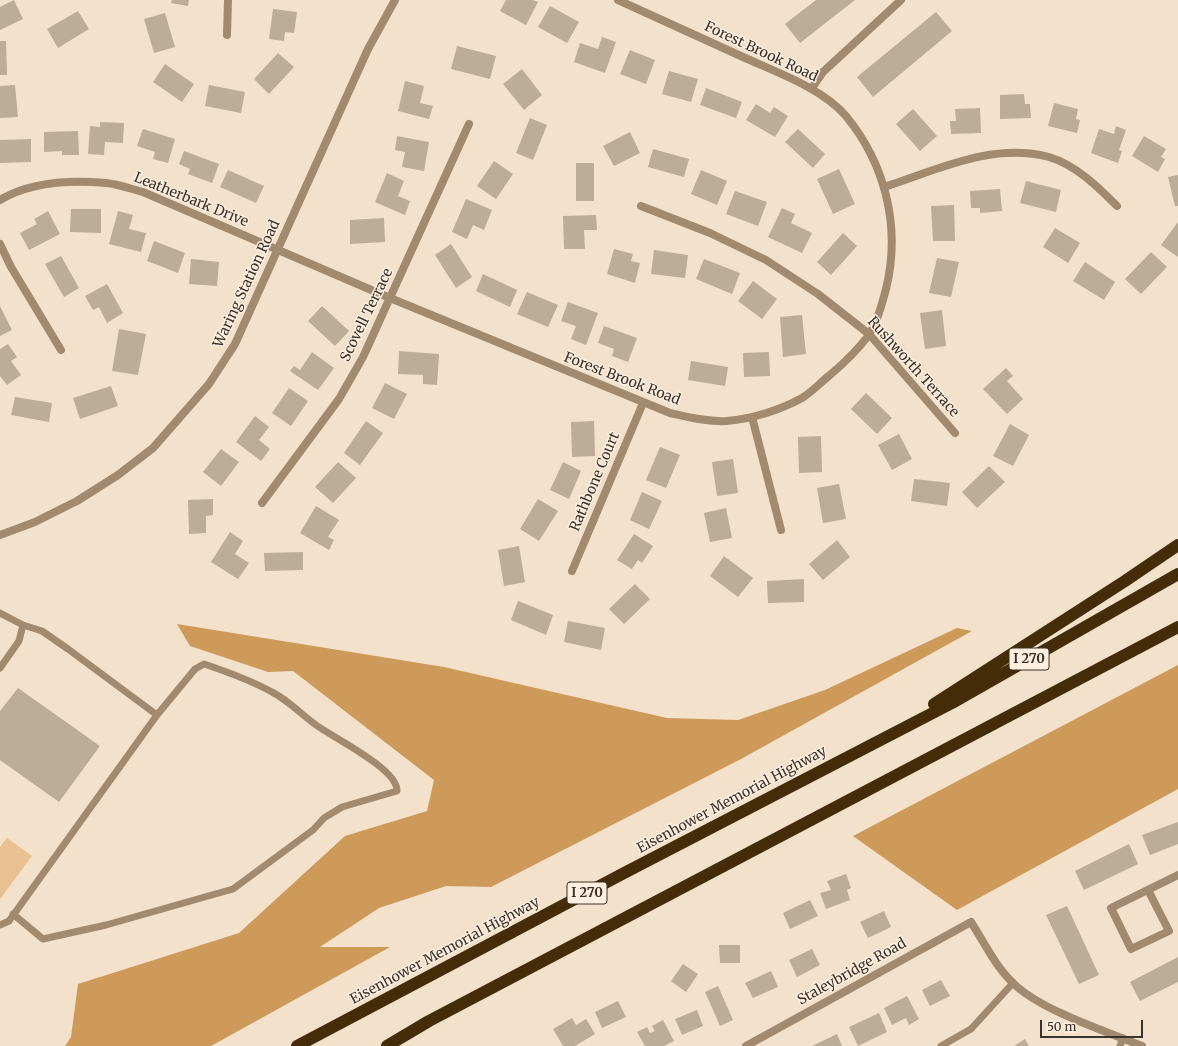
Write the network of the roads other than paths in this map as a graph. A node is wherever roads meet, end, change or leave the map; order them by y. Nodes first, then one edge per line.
1 (228, 0) edge
2 (395, 0) edge
3 (618, 0) edge
4 (901, 0) edge
5 (227, 35) dead end
6 (812, 88) junction
7 (469, 124) dead end
8 (884, 188) junction
9 (0, 200) edge
10 (641, 206) dead end
11 (1117, 206) dead end
12 (0, 244) edge
13 (278, 250) junction
14 (390, 298) junction
15 (869, 334) junction
16 (61, 350) dead end
17 (643, 404) junction
18 (752, 417) junction
19 (955, 433) dead end
20 (262, 503) dead end
21 (781, 530) dead end
22 (0, 535) edge
23 (1178, 545) edge
24 (572, 571) dead end
25 (1178, 574) edge
26 (0, 613) edge
27 (23, 625) junction
28 (1178, 627) edge
29 (1178, 636) edge
30 (0, 668) edge
31 (1103, 668) junction
32 (157, 715) junction
33 (878, 740) junction
34 (1178, 875) edge
35 (1148, 890) junction
36 (13, 914) junction
37 (0, 925) edge
38 (1013, 984) junction
39 (1121, 1042) edge
40 (945, 1045) edge
41 (296, 1046) edge
42 (387, 1046) edge
43 (746, 1046) edge
44 (1142, 1046) edge

1 - 5 street
2 - 13 street, Waring Station Road
3 - 6 street, Forest Brook Road
4 - 6 street
6 - 8 street, Forest Brook Road
7 - 14 street, Scovell Terrace
8 - 11 street
8 - 15 street, Forest Brook Road
9 - 13 street, Leatherbark Drive
10 - 15 street, Rushworth Terrace
12 - 16 street
13 - 14 street, Forest Brook Road
13 - 22 street, Waring Station Road
14 - 17 street, Forest Brook Road
14 - 20 street, Scovell Terrace
15 - 18 street, Forest Brook Road
15 - 19 street, Rushworth Terrace
17 - 18 street, Forest Brook Road
17 - 24 street, Rathbone Court
18 - 21 street
23 - 33 highway
25 - 33 highway, Eisenhower Memorial Highway / I 270
26 - 27 lane
27 - 30 lane
27 - 32 lane
28 - 31 highway
29 - 31 highway
31 - 42 highway
32 - 36 lane
32 - 36 lane
33 - 41 highway, Eisenhower Memorial Highway / I 270
34 - 35 street
35 - 35 street
36 - 37 lane
38 - 39 street
38 - 40 lane
38 - 43 street, Staleybridge Road
39 - 44 street

